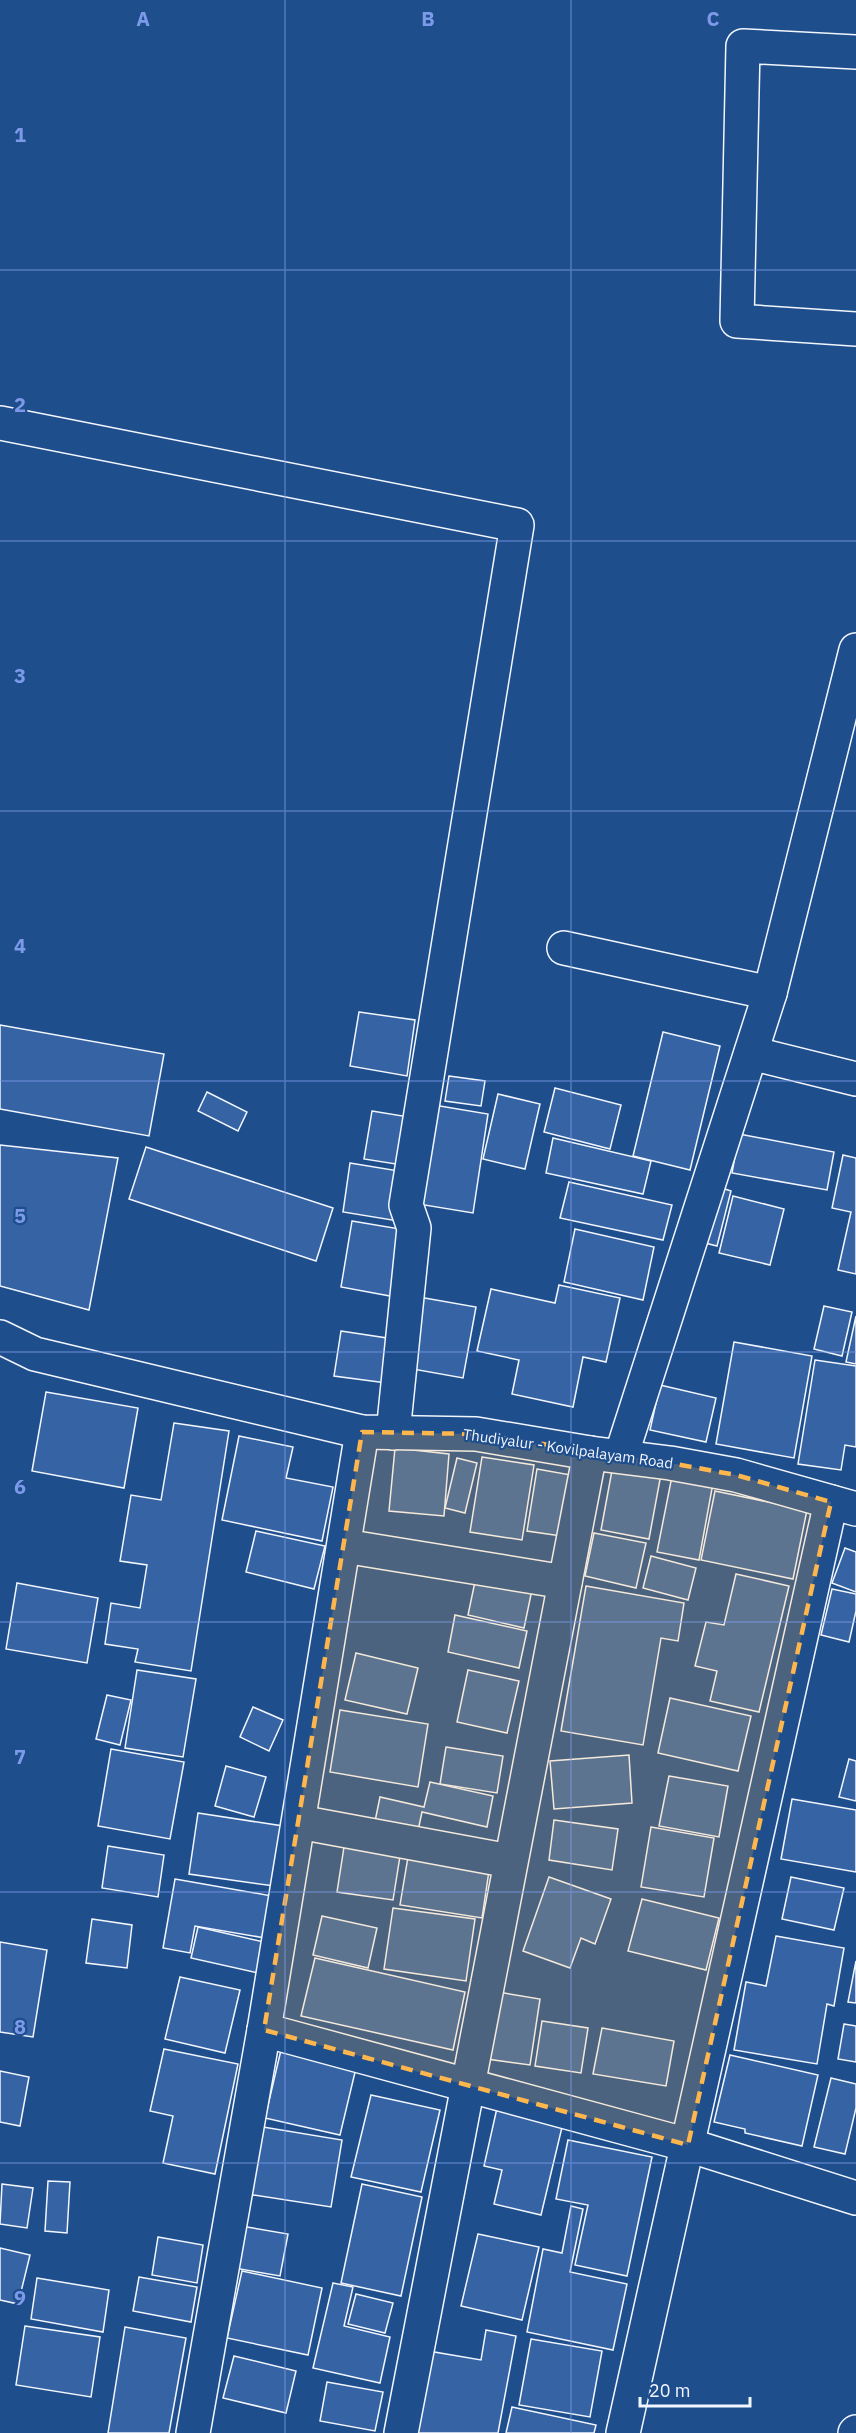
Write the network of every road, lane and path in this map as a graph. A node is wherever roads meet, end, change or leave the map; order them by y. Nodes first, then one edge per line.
1 (856, 52) edge
2 (856, 329) edge
3 (0, 423) edge
4 (856, 650) edge
5 (564, 948) dead end
6 (770, 993) junction
7 (751, 1053) junction
8 (856, 1079) edge
9 (0, 1337) edge
10 (377, 1433) junction
11 (606, 1455) junction
12 (844, 1506) edge
13 (344, 1546) junction
14 (565, 1582) junction
15 (298, 1822) junction
16 (510, 1862) junction
17 (264, 2030) junction
18 (467, 2083) junction
19 (688, 2145) junction
20 (856, 2198) edge
21 (193, 2433) edge
22 (401, 2433) edge
23 (623, 2433) edge

1 - 2 street
3 - 10 street
4 - 6 street
5 - 6 street
6 - 7 street
7 - 8 street
7 - 11 street
9 - 10 street, Thudiyalur - Kovilpalayam Road
10 - 11 street, Thudiyalur - Kovilpalayam Road
10 - 13 street
11 - 12 street, Thudiyalur - Kovilpalayam Road
11 - 14 street
12 - 19 street
13 - 14 street
13 - 15 street
14 - 16 street
15 - 16 street
15 - 17 street
16 - 18 street
17 - 18 street
17 - 21 street
18 - 19 street
18 - 22 street
19 - 20 street
19 - 23 street

